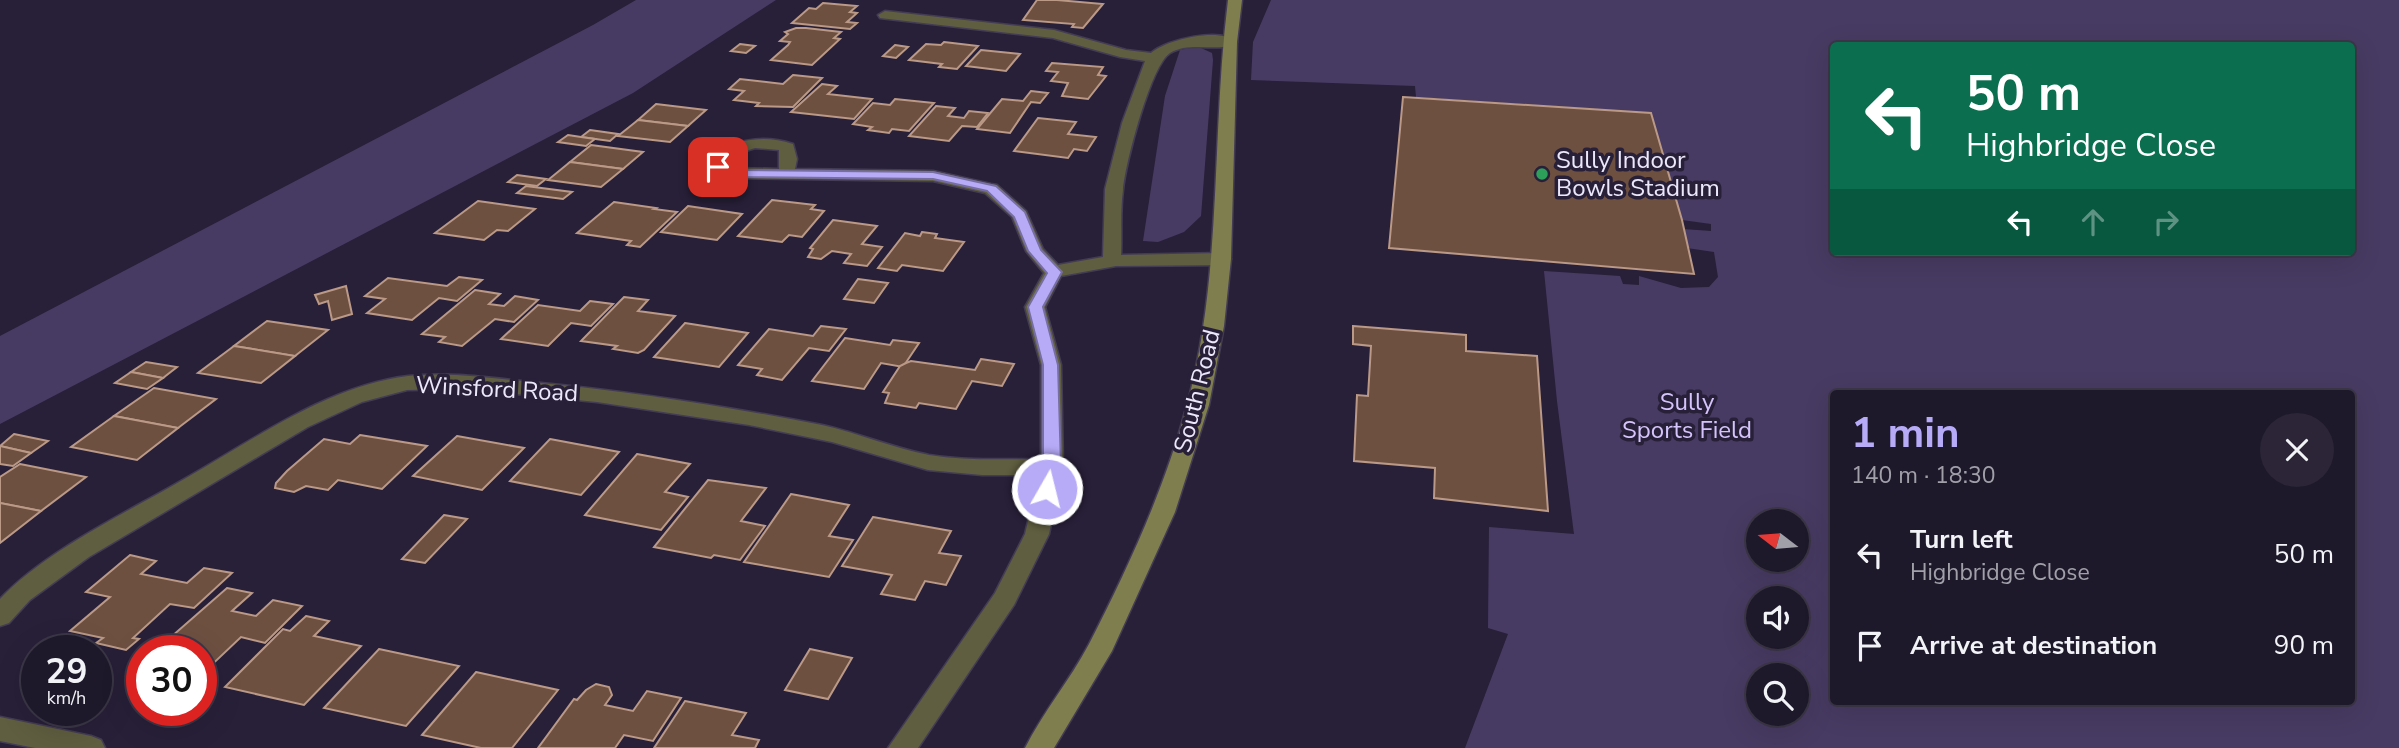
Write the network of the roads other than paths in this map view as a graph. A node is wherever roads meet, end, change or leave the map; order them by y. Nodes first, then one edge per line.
1 (1236, 0) edge
2 (885, 15) dead end
3 (1230, 42) junction
4 (1154, 58) junction
5 (786, 173) dead end
6 (1222, 259) junction
7 (1112, 261) junction
8 (1054, 272) junction
9 (1052, 467) junction
10 (0, 616) edge
11 (0, 729) edge
12 (91, 748) edge
13 (902, 748) edge
14 (1039, 748) edge

1 - 3 main road, South Road
2 - 4 street
3 - 4 street
3 - 6 main road, South Road
4 - 7 street
5 - 8 street
6 - 7 street
6 - 14 main road, South Road
7 - 8 street
8 - 9 street
9 - 10 street, Winsford Road
9 - 13 street
11 - 12 street

